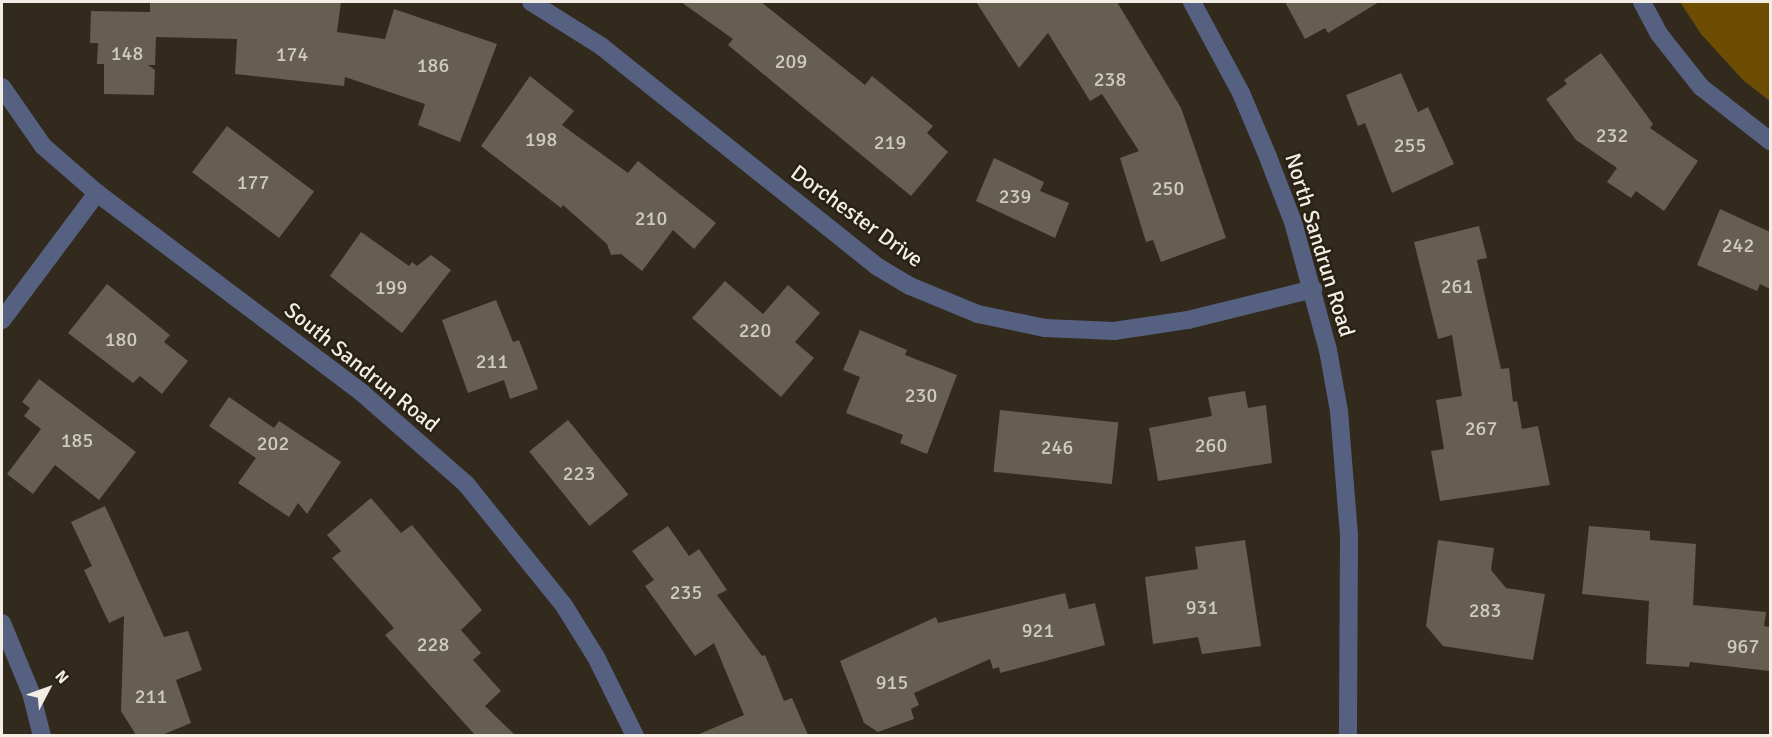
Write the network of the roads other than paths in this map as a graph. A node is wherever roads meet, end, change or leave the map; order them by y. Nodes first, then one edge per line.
1 (531, 2) edge
2 (1192, 2) edge
3 (1642, 2) edge
4 (2, 87) edge
5 (1770, 141) edge
6 (97, 193) junction
7 (1313, 290) junction
8 (2, 320) edge
9 (2, 622) edge
10 (42, 735) edge
11 (635, 735) edge
12 (1348, 735) edge

1 - 7 street, Dorchester Drive
2 - 7 street, North Sandrun Road
3 - 5 street
4 - 6 street, South Sandrun Road
6 - 8 street
6 - 11 street, South Sandrun Road
7 - 12 street, North Sandrun Road
9 - 10 street

